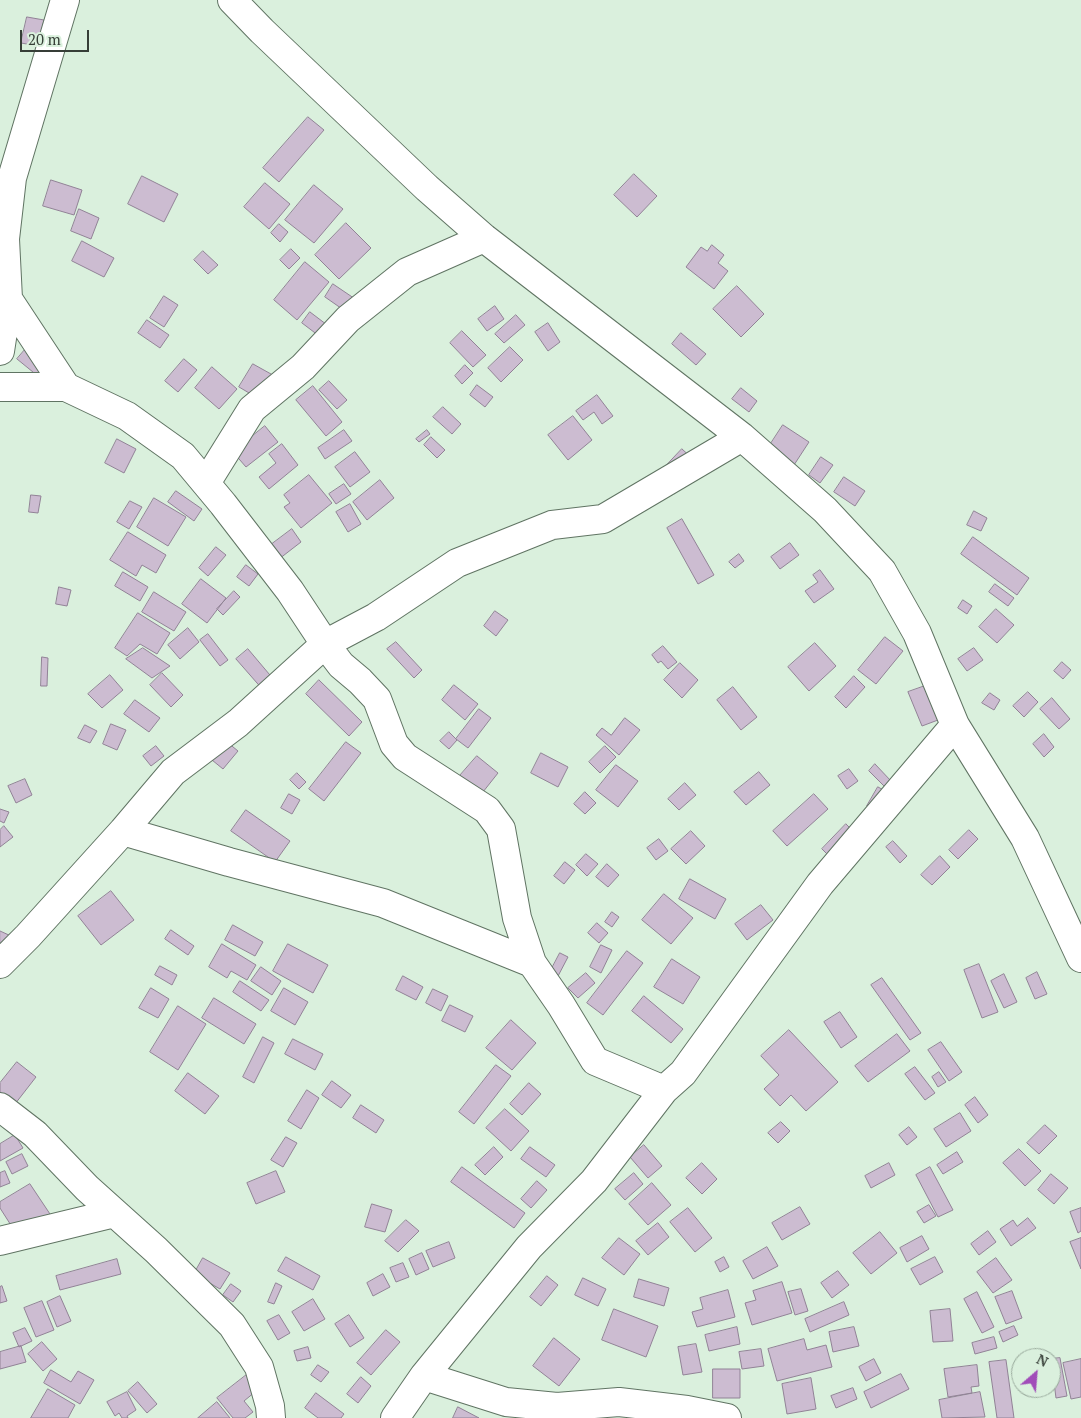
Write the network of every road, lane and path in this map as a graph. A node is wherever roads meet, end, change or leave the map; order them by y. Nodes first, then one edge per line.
1 (65, 0) edge
2 (232, 0) edge
3 (484, 238) junction
4 (8, 300) junction
5 (0, 351) edge
6 (0, 387) edge
7 (66, 387) junction
8 (742, 437) junction
9 (206, 483) junction
10 (325, 644) junction
11 (955, 725) junction
12 (123, 831) junction
13 (1081, 958) edge
14 (532, 963) junction
15 (0, 964) edge
16 (664, 1090) junction
17 (0, 1107) edge
18 (115, 1213) junction
19 (0, 1241) edge
20 (424, 1376) junction
21 (271, 1418) edge
22 (395, 1418) edge
23 (728, 1418) edge

1 - 4 street
2 - 3 street
3 - 8 street
3 - 9 street
4 - 5 street
4 - 7 street
6 - 7 street
7 - 9 street
8 - 10 street
8 - 11 street
9 - 10 street
10 - 12 street
10 - 14 street
11 - 13 street
11 - 16 street
12 - 14 street
12 - 15 street
14 - 16 street
16 - 20 street
17 - 18 street
18 - 19 street
18 - 21 street
20 - 22 street
20 - 23 street

